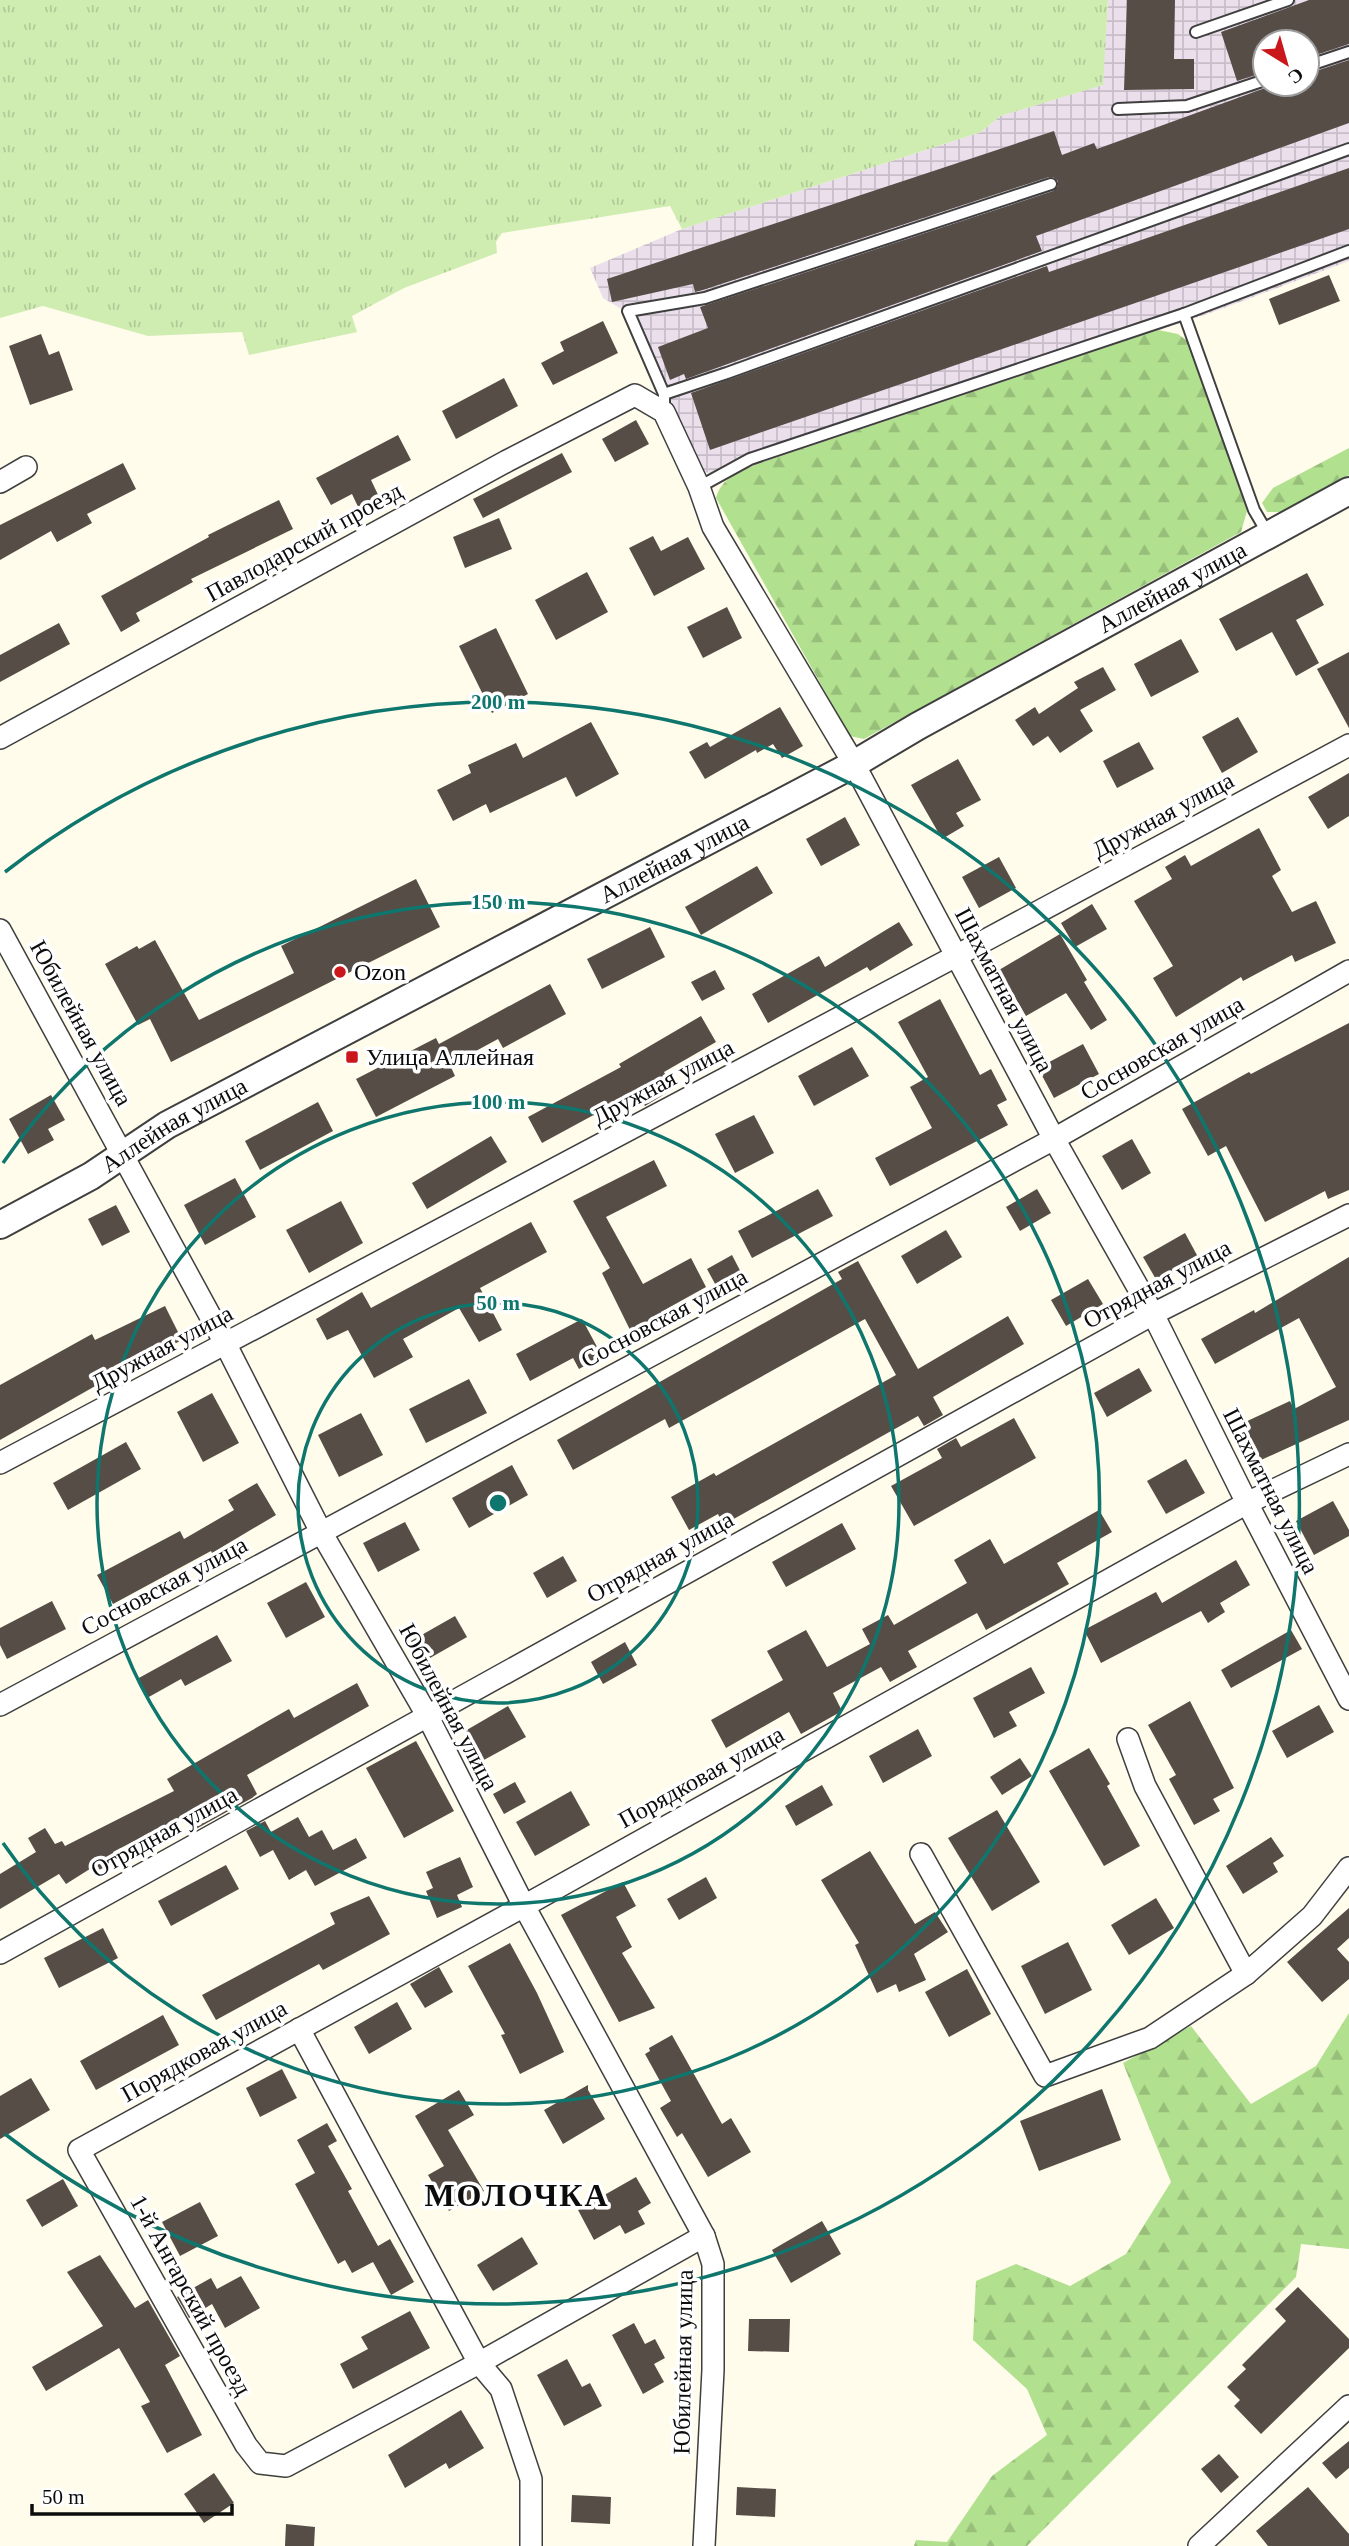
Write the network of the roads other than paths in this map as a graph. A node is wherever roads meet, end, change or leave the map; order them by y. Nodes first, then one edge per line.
1 (1288, 0) edge
2 (1196, 32) dead end
3 (1349, 52) edge
4 (1321, 61) edge
5 (1251, 85) edge
6 (1118, 109) dead end
7 (1349, 149) edge
8 (1051, 184) dead end
9 (1349, 251) edge
10 (1184, 314) junction
11 (664, 403) junction
12 (26, 467) dead end
13 (0, 482) edge
14 (699, 487) junction
15 (1349, 491) edge
16 (1268, 534) junction
17 (0, 738) edge
18 (1349, 745) edge
19 (854, 764) junction
20 (0, 930) edge
21 (957, 956) junction
22 (8, 964) edge
23 (1349, 971) edge
24 (1054, 1139) junction
25 (124, 1155) junction
26 (1349, 1215) edge
27 (0, 1225) edge
28 (1153, 1314) junction
29 (226, 1345) junction
30 (1349, 1454) edge
31 (0, 1463) edge
32 (1247, 1503) junction
33 (321, 1532) junction
34 (1349, 1699) edge
35 (0, 1705) edge
36 (427, 1715) junction
37 (1128, 1740) dead end
38 (921, 1854) dead end
39 (1349, 1868) edge
40 (524, 1906) junction
41 (0, 1953) edge
42 (1246, 1974) junction
43 (299, 2029) junction
44 (79, 2150) joint
45 (704, 2236) junction
46 (479, 2363) junction
47 (1349, 2406) edge
48 (531, 2546) edge
49 (704, 2546) edge
50 (1199, 2546) edge

1 - 2 lane
3 - 4 lane
5 - 6 lane
7 - 11 lane
8 - 11 lane
9 - 10 lane
10 - 14 lane
10 - 16 lane
11 - 14 street, Шахматная улица
11 - 17 street, Павлодарский проезд
12 - 13 street
14 - 19 street, Шахматная улица
15 - 16 street, Аллейная улица
16 - 19 street, Аллейная улица
18 - 21 street, Дружная улица
19 - 21 street, Шахматная улица
19 - 25 street, Аллейная улица
20 - 22 street, Юбилейная улица
21 - 24 street, Шахматная улица
21 - 29 street, Дружная улица
22 - 25 street, Юбилейная улица
23 - 24 street, Сосновская улица
24 - 28 street, Шахматная улица
24 - 33 street, Сосновская улица
25 - 27 street, Аллейная улица
25 - 29 street, Юбилейная улица
26 - 28 street, Отрядная улица
28 - 32 street, Шахматная улица
28 - 36 street, Отрядная улица
29 - 31 street, Дружная улица
29 - 33 street, Юбилейная улица
30 - 32 street, Порядковая улица
32 - 34 street, Шахматная улица
32 - 40 street, Порядковая улица
33 - 35 street, Сосновская улица
33 - 36 street, Юбилейная улица
36 - 40 street, Юбилейная улица
36 - 41 street, Отрядная улица
37 - 42 street
38 - 42 street
39 - 42 street
40 - 43 street, Порядковая улица
40 - 45 street, Юбилейная улица
43 - 44 street, Порядковая улица
43 - 46 street
44 - 46 street, 1-й Ангарский проезд
45 - 46 street
45 - 49 street, Юбилейная улица
46 - 48 street
47 - 50 street

